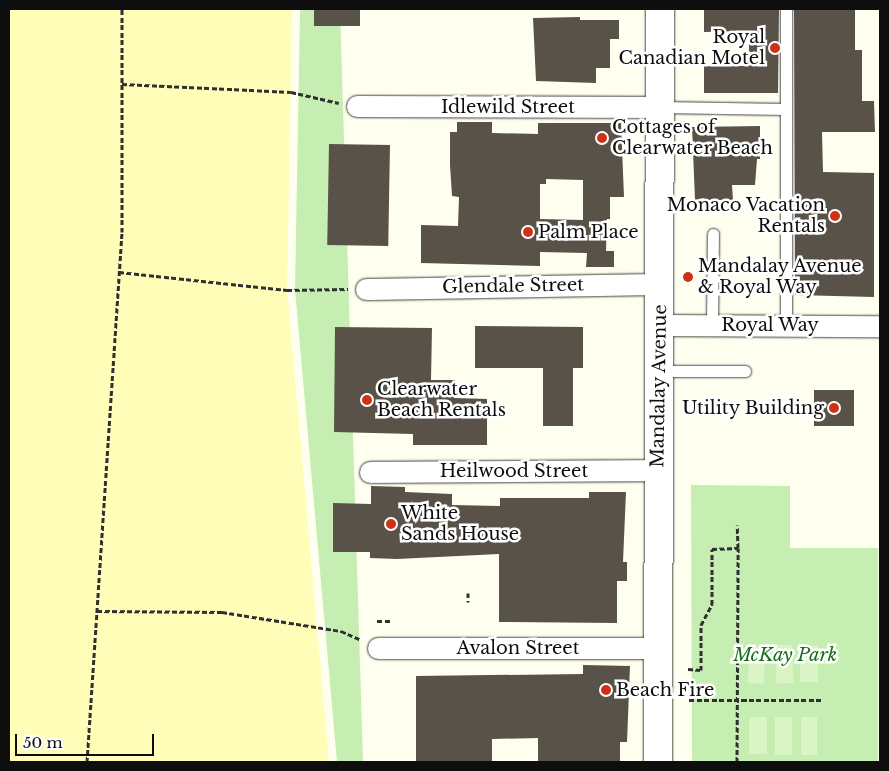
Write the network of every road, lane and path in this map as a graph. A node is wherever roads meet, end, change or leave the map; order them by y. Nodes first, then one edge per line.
1 (122, 9) edge
2 (660, 9) edge
3 (786, 9) edge
4 (122, 84) junction
5 (357, 106) joint
6 (660, 107) junction
7 (786, 110) junction
8 (713, 234) dead end
9 (119, 272) junction
10 (660, 284) junction
11 (366, 289) joint
12 (661, 325) junction
13 (712, 325) junction
14 (786, 325) junction
15 (880, 326) edge
16 (660, 371) junction
17 (745, 371) dead end
18 (658, 470) junction
19 (370, 472) dead end
20 (737, 525) dead end
21 (738, 548) junction
22 (468, 593) dead end
23 (468, 602) dead end
24 (97, 611) junction
25 (377, 621) dead end
26 (390, 621) dead end
27 (378, 648) joint
28 (658, 648) junction
29 (688, 670) dead end
30 (689, 700) dead end
31 (737, 700) junction
32 (820, 700) dead end
33 (87, 762) edge
34 (658, 762) edge
35 (737, 762) edge

1 - 4 path
2 - 6 street, Mandalay Avenue
3 - 7 lane
4 - 5 path
4 - 9 path
5 - 6 street, Idlewild Street
6 - 7 lane
6 - 10 street, Mandalay Avenue
7 - 14 lane
8 - 13 lane
9 - 11 path
9 - 24 path
10 - 11 street, Glendale Street
10 - 12 street, Mandalay Avenue
12 - 13 street, Royal Way
12 - 16 street, Mandalay Avenue
13 - 14 street, Royal Way
14 - 15 street, Royal Way
16 - 17 lane
16 - 18 street, Mandalay Avenue
18 - 19 street, Heilwood Street
18 - 28 street, Mandalay Avenue
20 - 21 path
21 - 29 path
21 - 31 path
22 - 23 path
24 - 27 path
24 - 33 path
25 - 26 path
27 - 28 street, Avalon Street
28 - 34 street, Mandalay Avenue
30 - 31 path
31 - 32 path
31 - 35 path

